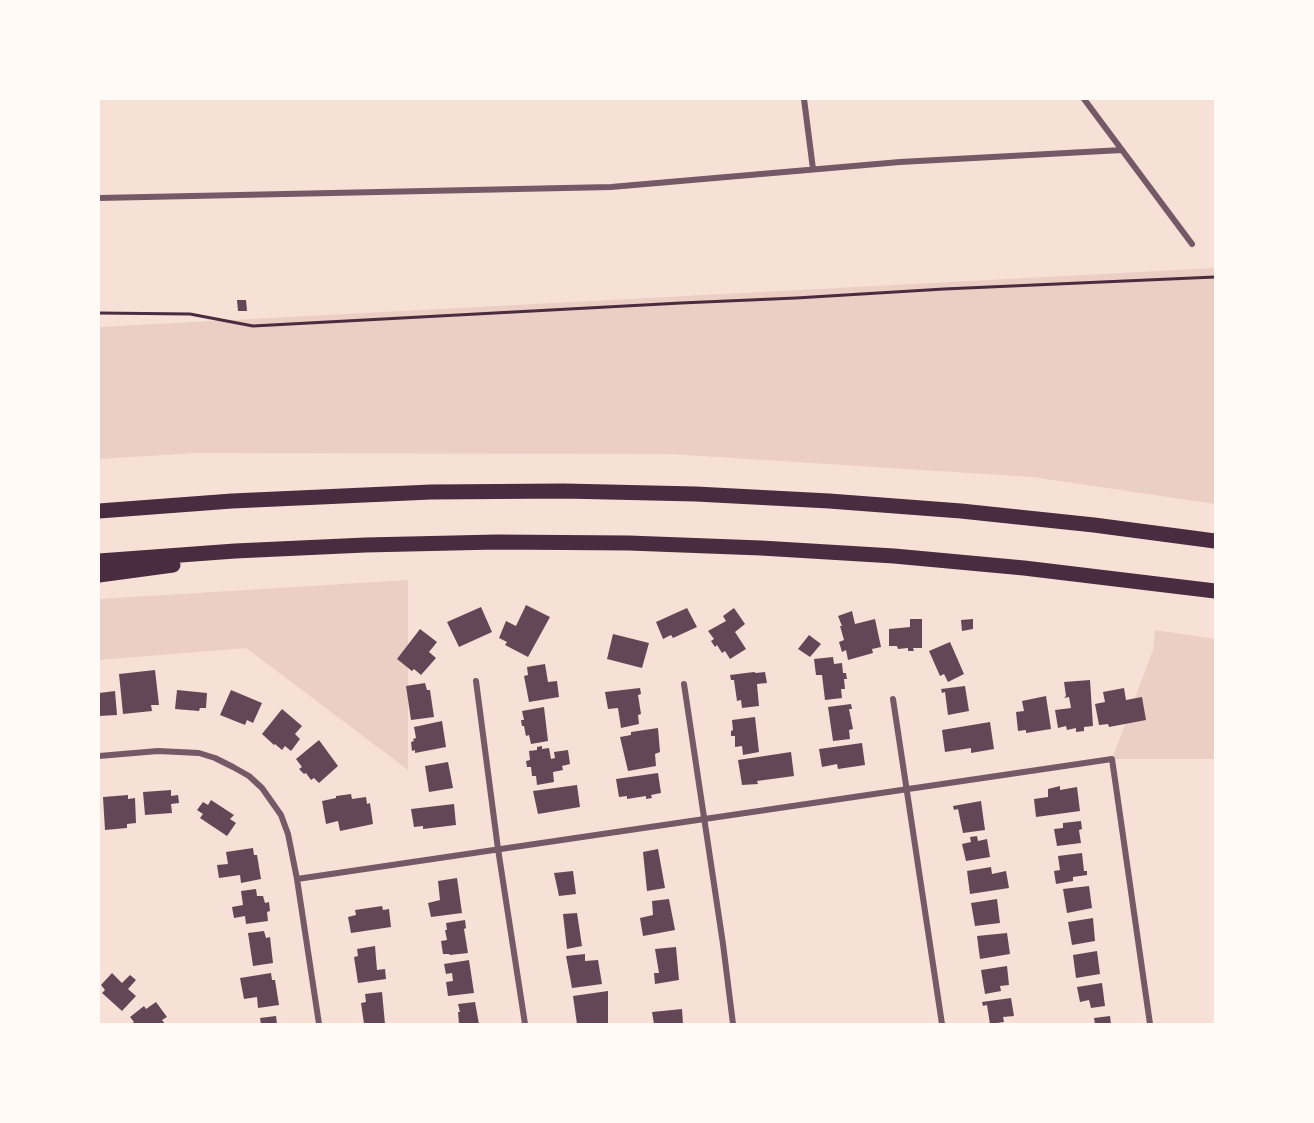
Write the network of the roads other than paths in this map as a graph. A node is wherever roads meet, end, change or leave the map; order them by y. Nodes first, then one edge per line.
1 (804, 99) edge
2 (1084, 99) edge
3 (1122, 150) junction
4 (813, 169) junction
5 (99, 198) edge
6 (1192, 244) dead end
7 (99, 511) edge
8 (1215, 541) edge
9 (299, 548) junction
10 (99, 561) edge
11 (99, 575) edge
12 (1215, 591) edge
13 (476, 681) dead end
14 (684, 684) dead end
15 (892, 699) dead end
16 (99, 756) edge
17 (905, 789) junction
18 (704, 819) junction
19 (498, 849) junction
20 (297, 879) junction
21 (319, 1024) edge
22 (525, 1024) edge
23 (733, 1024) edge
24 (942, 1024) edge
25 (1150, 1024) edge

1 - 4 street
2 - 3 street
3 - 4 street
3 - 6 street
4 - 5 street
7 - 8 highway
9 - 10 highway
9 - 11 highway
9 - 12 highway
13 - 19 street
14 - 18 street
15 - 17 street
16 - 20 street
17 - 18 street
17 - 24 street
17 - 25 street
18 - 19 street
18 - 23 street
19 - 20 street
19 - 22 street
20 - 21 street

